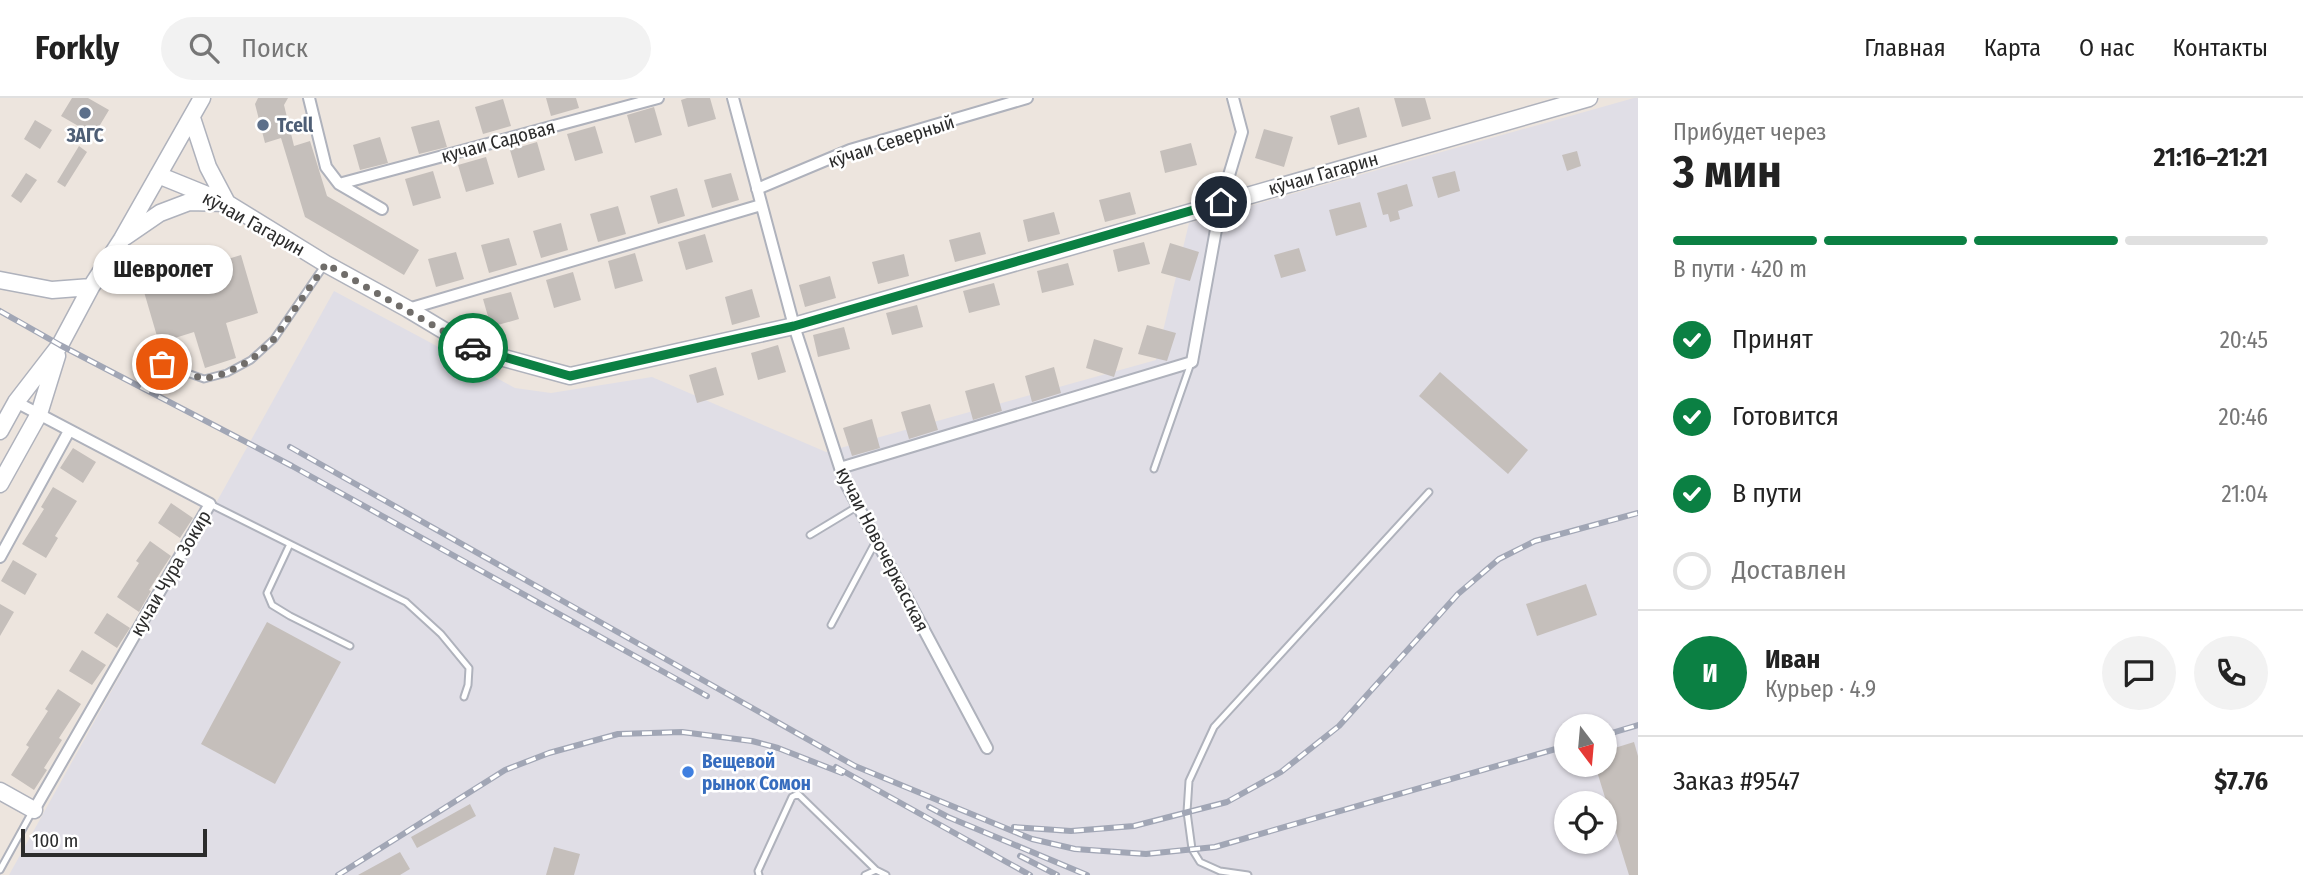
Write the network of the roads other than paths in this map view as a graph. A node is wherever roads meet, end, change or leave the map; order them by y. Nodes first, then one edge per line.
1 (202, 98) edge
2 (309, 98) edge
3 (658, 98) edge
4 (733, 98) edge
5 (1027, 98) edge
6 (1233, 98) edge
7 (1588, 98) edge
8 (192, 118) junction
9 (158, 175) junction
10 (339, 184) junction
11 (757, 188) junction
12 (1221, 202) junction
13 (227, 203) junction
14 (761, 205) junction
15 (382, 209) dead end
16 (122, 239) junction
17 (326, 264) junction
18 (0, 280) edge
19 (91, 287) junction
20 (408, 309) junction
21 (794, 326) junction
22 (60, 345) junction
23 (1192, 362) junction
24 (162, 364) dead end
25 (16, 402) junction
26 (39, 414) junction
27 (0, 431) edge
28 (69, 431) junction
29 (840, 468) junction
30 (1154, 469) dead end
31 (0, 484) edge
32 (1429, 492) dead end
33 (210, 503) junction
34 (858, 506) junction
35 (810, 535) dead end
36 (876, 540) junction
37 (290, 544) junction
38 (0, 557) edge
39 (831, 625) dead end
40 (350, 646) dead end
41 (464, 697) dead end
42 (987, 748) dead end
43 (0, 791) edge
44 (34, 810) junction
45 (0, 870) edge
46 (876, 870) junction
47 (759, 875) edge
48 (865, 875) edge
49 (886, 875) edge
50 (1248, 875) edge

1 - 8 main road
2 - 10 street
3 - 10 street, кучаи Садовая
4 - 11 street, кучаи Новочеркасская
5 - 11 street, кӯчаи Северный
6 - 12 street
7 - 12 main road, кӯчаи Гагарин
8 - 9 main road
8 - 13 main road
9 - 13 main road, кӯчаи Гагарин
9 - 16 main road
10 - 15 street
11 - 14 street, кучаи Новочеркасская
12 - 21 main road, кӯчаи Гагарин
12 - 23 street
13 - 16 main road
13 - 17 main road, кӯчаи Гагарин
14 - 20 street
14 - 21 street, кучаи Новочеркасская
16 - 19 main road
17 - 20 main road, кӯчаи Гагарин
17 - 24 lane
18 - 19 main road
19 - 22 main road
20 - 21 main road, кӯчаи Гагарин
21 - 29 street, кучаи Новочеркасская
22 - 25 main road
22 - 26 main road
23 - 29 street
23 - 30 lane
25 - 26 street, кучаи Чура Зокир
25 - 27 main road
26 - 28 street, кучаи Чура Зокир
26 - 31 main road
28 - 33 street, кучаи Чура Зокир
28 - 38 street
29 - 34 street, кучаи Новочеркасская
32 - 50 lane
33 - 37 lane
33 - 44 street, кучаи Чура Зокир
34 - 35 lane
34 - 36 street, кучаи Новочеркасская
36 - 39 lane
36 - 42 street, кучаи Новочеркасская
37 - 40 lane
37 - 41 lane
43 - 44 main road
44 - 45 lane
46 - 47 lane
46 - 48 lane
46 - 49 lane

